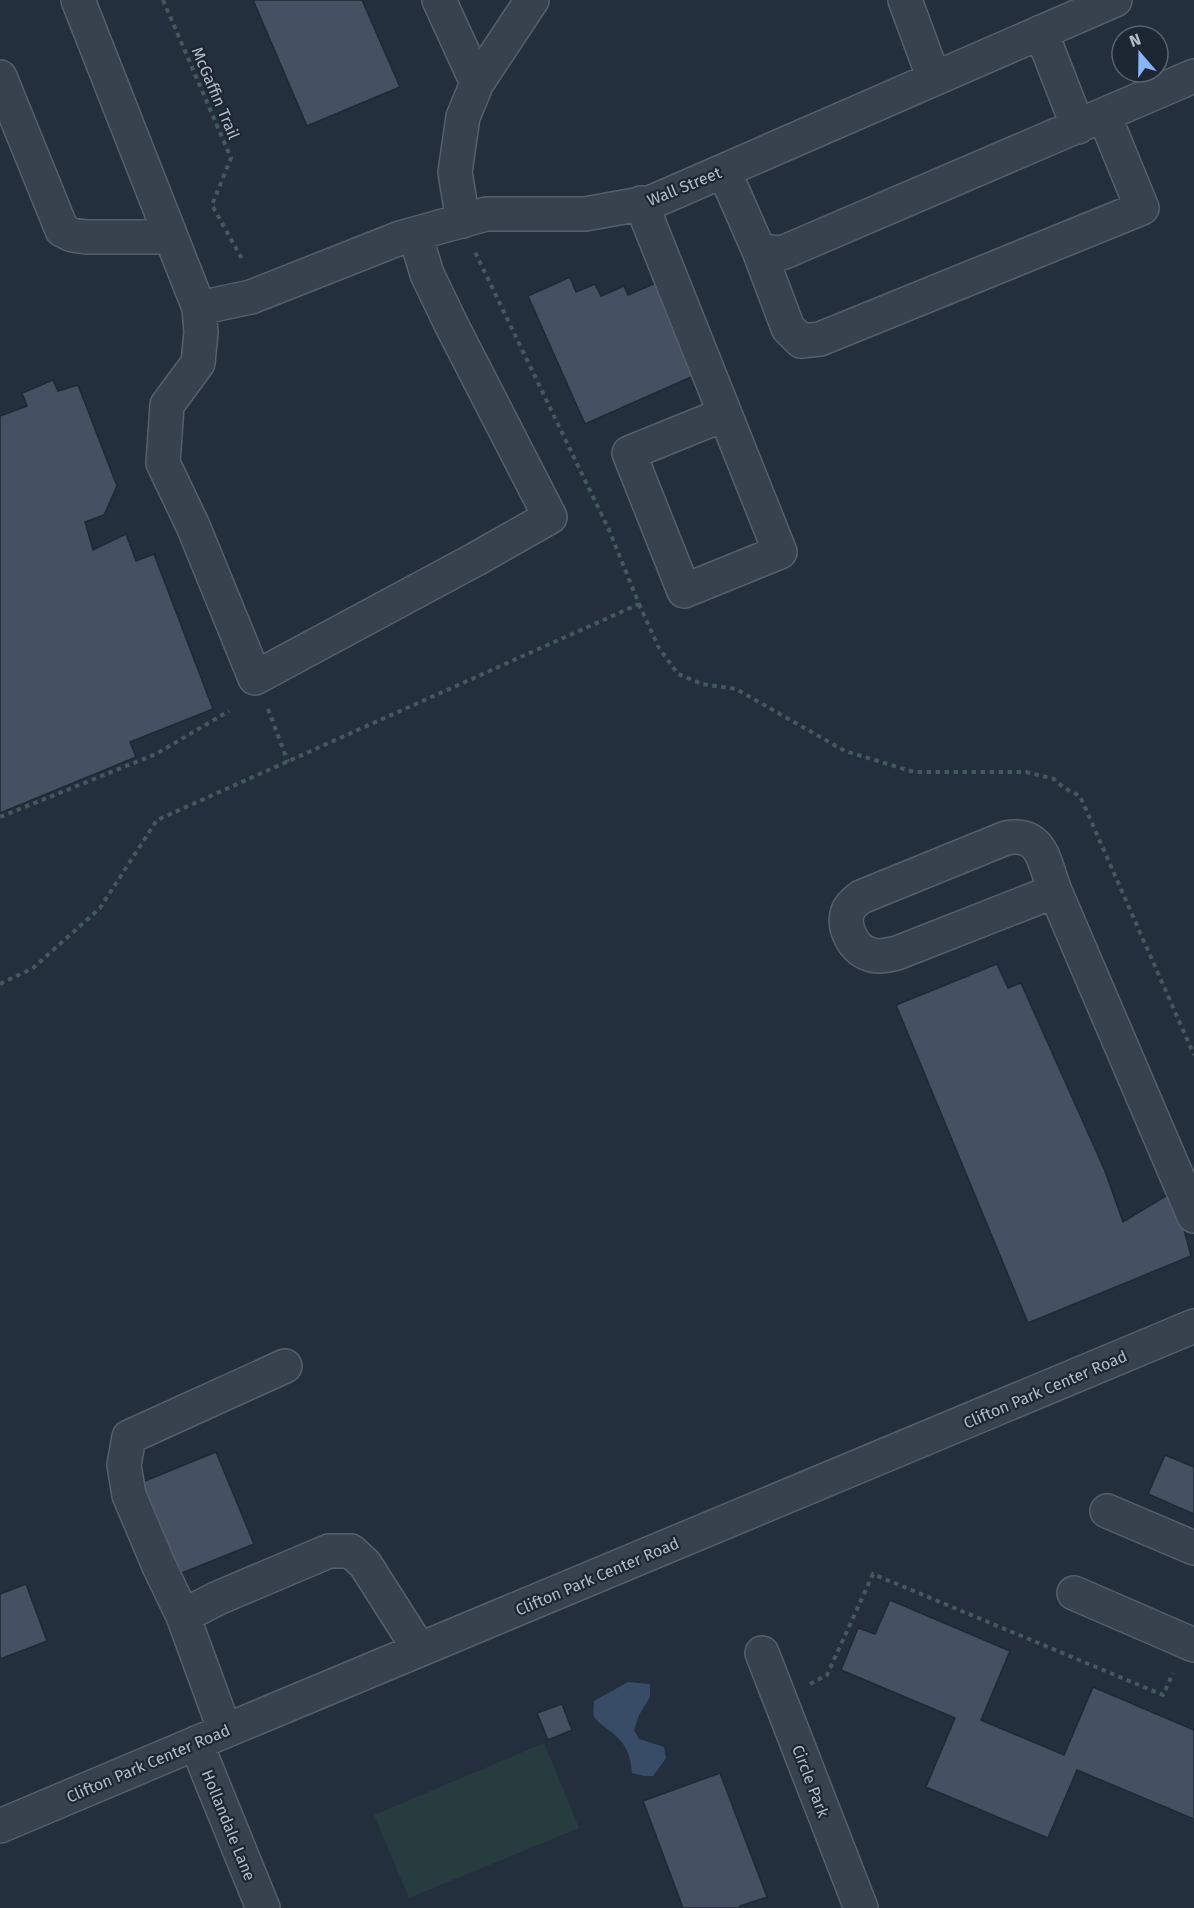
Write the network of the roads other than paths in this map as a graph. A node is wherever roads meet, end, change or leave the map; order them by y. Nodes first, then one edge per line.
1 (78, 0) edge
2 (439, 0) edge
3 (532, 0) edge
4 (905, 0) edge
5 (1115, 0) edge
6 (1041, 32) junction
7 (1194, 76) edge
8 (0, 77) edge
9 (934, 79) junction
10 (477, 83) junction
11 (1091, 121) junction
12 (724, 171) junction
13 (640, 203) junction
14 (463, 221) junction
15 (415, 234) junction
16 (171, 237) junction
17 (759, 250) junction
18 (199, 308) junction
19 (725, 414) junction
20 (1055, 891) junction
21 (1194, 1216) edge
22 (1194, 1326) edge
23 (285, 1366) dead end
24 (1107, 1511) dead end
25 (1194, 1548) edge
26 (1074, 1593) dead end
27 (183, 1616) junction
28 (1190, 1643) edge
29 (419, 1649) junction
30 (762, 1653) dead end
31 (210, 1737) junction
32 (0, 1826) edge
33 (263, 1908) edge
34 (861, 1908) edge

1 - 16 street
2 - 10 street
3 - 10 street
4 - 9 street
5 - 6 street, Wall Street
6 - 9 street, Wall Street
6 - 11 street
7 - 11 street
8 - 16 street
9 - 12 street, Wall Street
10 - 14 street
11 - 17 street
11 - 17 street
12 - 13 street, Wall Street
12 - 17 street
13 - 14 street, Wall Street
13 - 19 street
14 - 15 street, Wall Street
15 - 18 street, Wall Street
15 - 18 street
16 - 18 street
19 - 19 street
20 - 20 street
20 - 21 street
22 - 29 street, Clifton Park Center Road
23 - 27 street, Hollandale Lane
24 - 25 street
26 - 28 street
27 - 29 street
27 - 31 street, Hollandale Lane
29 - 31 street, Clifton Park Center Road
30 - 34 street, Circle Park
31 - 32 street, Clifton Park Center Road
31 - 33 street, Hollandale Lane

